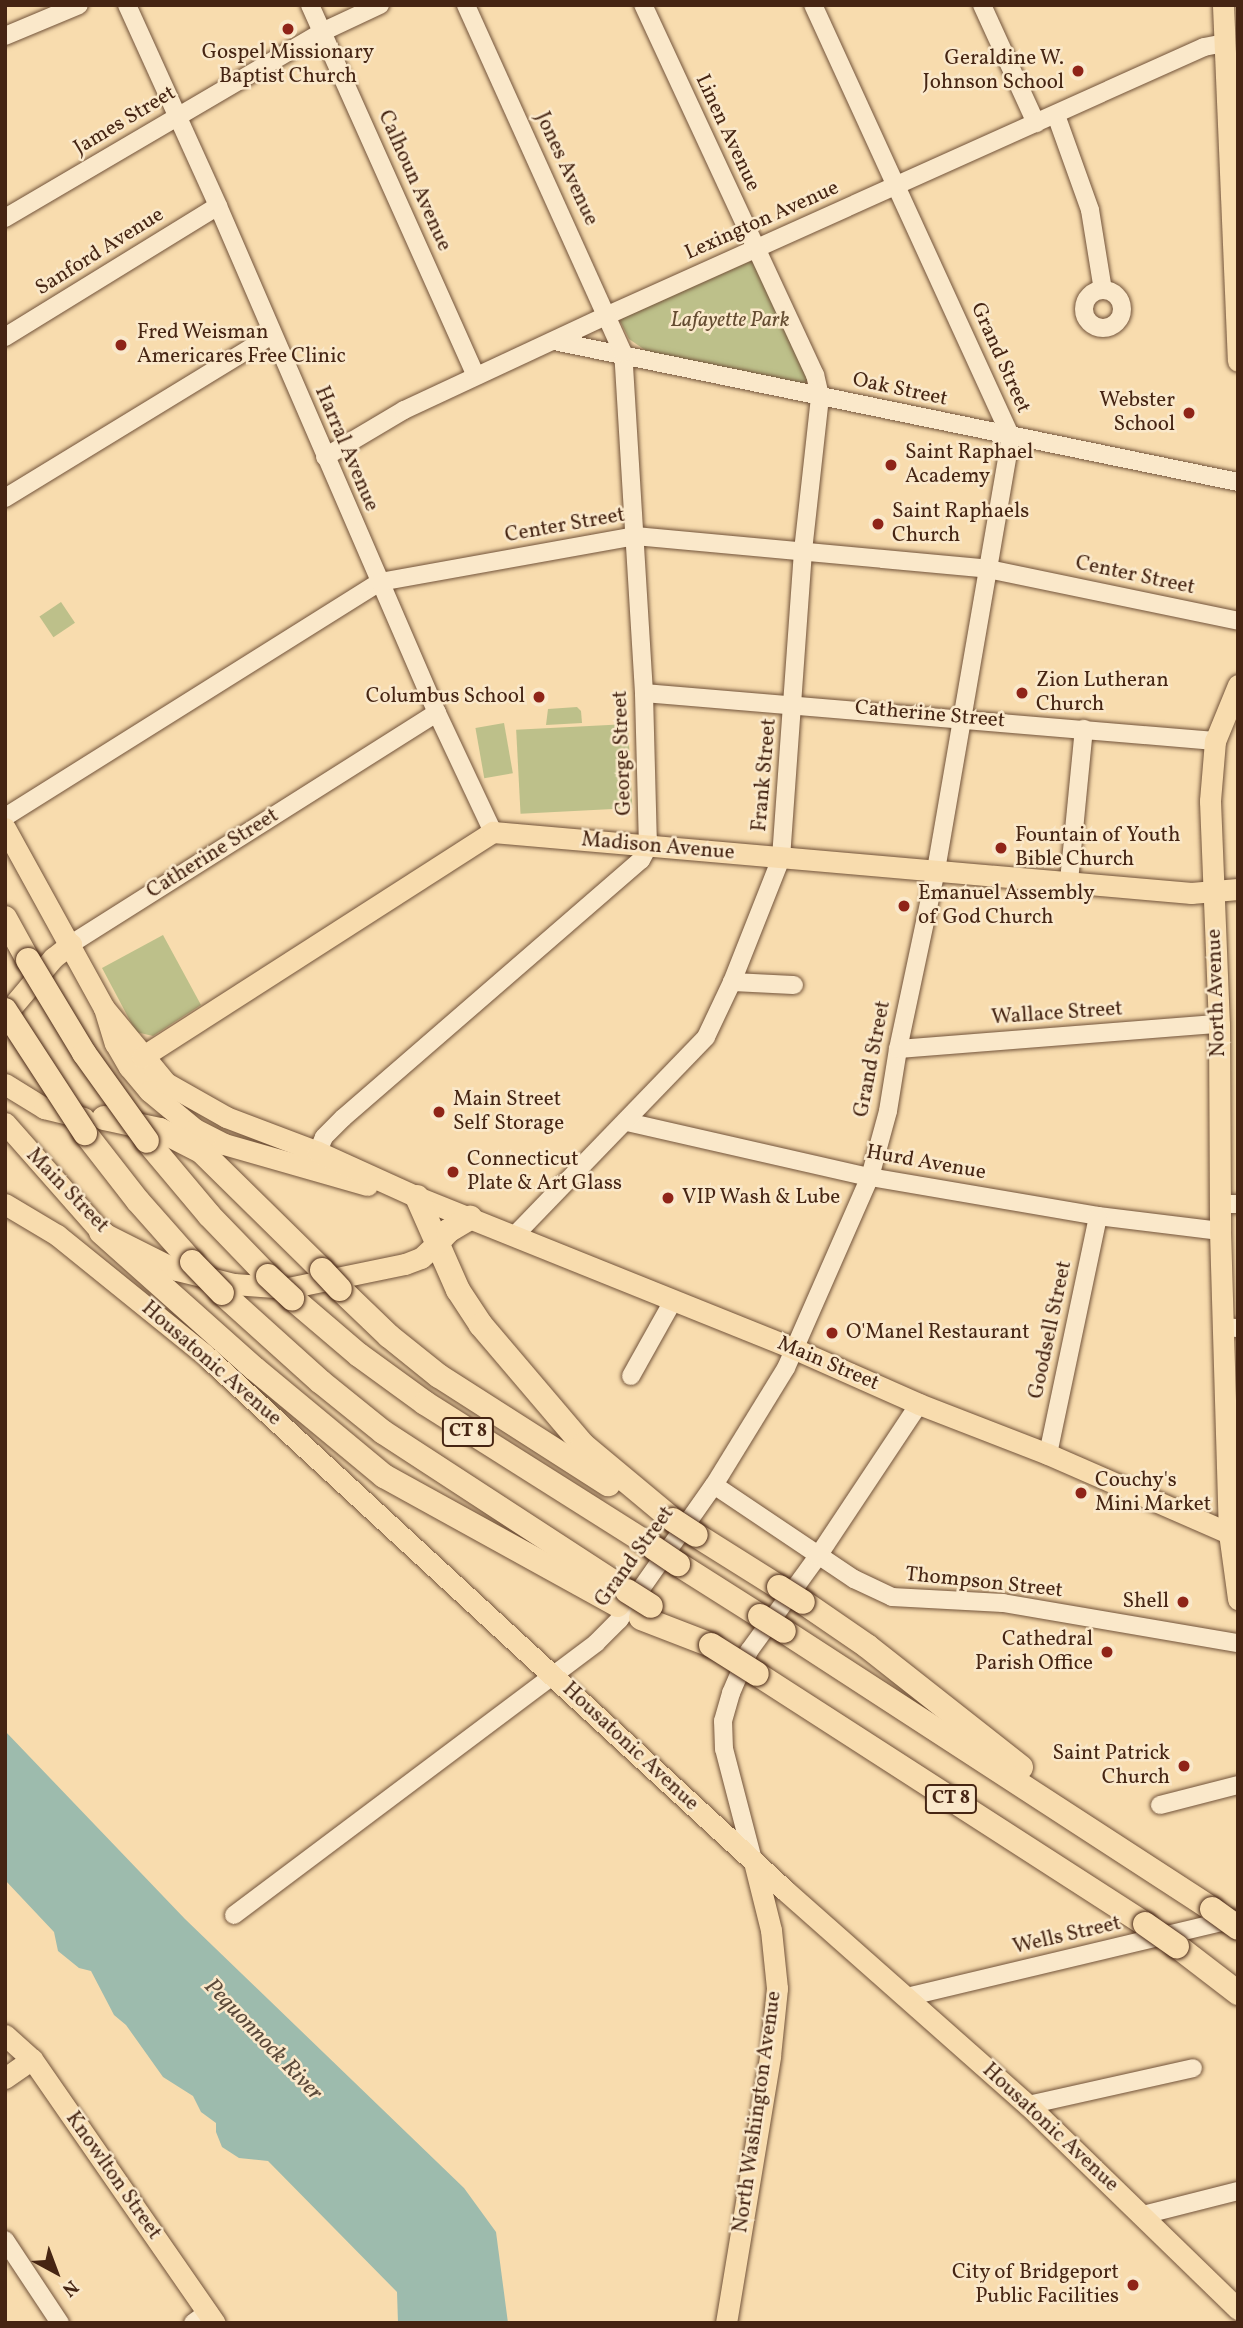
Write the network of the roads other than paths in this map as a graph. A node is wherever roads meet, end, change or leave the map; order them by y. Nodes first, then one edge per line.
1 (79, 5) edge
2 (127, 5) edge
3 (310, 5) edge
4 (380, 5) edge
5 (466, 5) edge
6 (643, 5) edge
7 (813, 5) edge
8 (982, 5) edge
9 (1223, 5) edge
10 (323, 32) junction
11 (5, 36) edge
12 (1225, 43) junction
13 (1056, 115) junction
14 (177, 116) junction
15 (1036, 123) junction
16 (898, 185) junction
17 (218, 206) junction
18 (5, 218) edge
19 (756, 248) junction
20 (1103, 290) dead end
21 (608, 315) junction
22 (272, 335) junction
23 (5, 337) edge
24 (554, 341) junction
25 (623, 353) junction
26 (1238, 360) edge
27 (476, 376) junction
28 (820, 396) junction
29 (1011, 437) junction
30 (325, 457) junction
31 (1238, 482) edge
32 (5, 498) edge
33 (635, 536) junction
34 (803, 551) junction
35 (988, 569) junction
36 (380, 582) junction
37 (1238, 621) edge
38 (1238, 685) edge
39 (644, 693) junction
40 (794, 703) junction
41 (437, 713) junction
42 (963, 718) junction
43 (1084, 729) junction
44 (1215, 741) junction
45 (5, 817) edge
46 (5, 828) edge
47 (493, 832) junction
48 (648, 847) junction
49 (781, 858) junction
50 (936, 870) junction
51 (1069, 881) junction
52 (1238, 890) edge
53 (1214, 893) junction
54 (5, 918) edge
55 (71, 944) junction
56 (732, 982) junction
57 (794, 985) dead end
58 (5, 1012) edge
59 (1219, 1024) junction
60 (898, 1049) junction
61 (136, 1062) junction
62 (5, 1084) edge
63 (178, 1114) junction
64 (226, 1117) junction
65 (627, 1122) junction
66 (94, 1126) junction
67 (9, 1131) edge
68 (314, 1161) junction
69 (870, 1177) junction
70 (416, 1196) junction
71 (1229, 1204) edge
72 (5, 1205) edge
73 (1098, 1216) junction
74 (470, 1218) junction
75 (1220, 1231) junction
76 (101, 1232) junction
77 (515, 1235) junction
78 (437, 1243) junction
79 (673, 1301) junction
80 (1230, 1327) edge
81 (795, 1349) junction
82 (631, 1376) dead end
83 (919, 1404) junction
84 (1048, 1454) junction
85 (714, 1485) junction
86 (673, 1520) junction
87 (1233, 1535) edge
88 (818, 1556) junction
89 (622, 1598) junction
90 (1238, 1599) edge
91 (1238, 1643) edge
92 (552, 1675) junction
93 (1238, 1785) edge
94 (1160, 1805) dead end
95 (1119, 1846) junction
96 (753, 1860) junction
97 (234, 1915) dead end
98 (1238, 1919) edge
99 (1238, 1928) edge
100 (1238, 1993) edge
101 (907, 1997) junction
102 (5, 2035) edge
103 (32, 2059) junction
104 (1193, 2068) dead end
105 (5, 2078) edge
106 (1028, 2105) junction
107 (1238, 2191) edge
108 (1143, 2215) junction
109 (5, 2240) edge
110 (1238, 2309) edge
111 (205, 2319) edge
112 (60, 2323) edge
113 (726, 2323) edge

1 - 11 street
2 - 14 street, Harral Avenue
3 - 10 street, Calhoun Avenue
4 - 10 street, James Street
5 - 21 street, Jones Avenue
6 - 19 street, Linen Avenue
7 - 16 street, Grand Street
8 - 15 street
9 - 12 main road
10 - 14 street, James Street
10 - 27 street, Calhoun Avenue
12 - 13 street, Lexington Avenue
12 - 26 main road
13 - 15 street, Lexington Avenue
13 - 20 street
14 - 17 street, Harral Avenue
14 - 18 street, James Street
15 - 16 street, Lexington Avenue
16 - 19 street, Lexington Avenue
16 - 29 street, Grand Street
17 - 22 street, Harral Avenue
17 - 23 street, Sanford Avenue
19 - 21 street, Lexington Avenue
19 - 28 street, Linen Avenue
21 - 24 street, Lexington Avenue
21 - 25 street, Jones Avenue
22 - 30 street, Harral Avenue
22 - 32 street
24 - 25 street, Oak Street
24 - 27 street, Lexington Avenue
25 - 28 street, Oak Street
25 - 33 street, George Street
27 - 30 street, Lexington Avenue
28 - 29 street, Oak Street
28 - 34 street, Frank Street
29 - 31 street, Oak Street
29 - 35 street, Grand Street
30 - 36 street, Harral Avenue
33 - 34 street, Center Street
33 - 36 street, Center Street
33 - 39 street, George Street
34 - 35 street, Center Street
34 - 40 street, Frank Street
35 - 37 street, Center Street
35 - 42 street, Grand Street
36 - 41 street, Harral Avenue
36 - 45 street, Center Street
38 - 44 main road, North Avenue
39 - 40 street, Catherine Street
39 - 48 street, George Street
40 - 42 street, Catherine Street
40 - 49 street, Frank Street
41 - 47 street, Harral Avenue
41 - 55 street, Catherine Street
42 - 43 street, Catherine Street
42 - 50 street, Grand Street
43 - 44 street, Catherine Street
43 - 51 street
44 - 53 main road, North Avenue
46 - 55 main road
47 - 48 main road, Madison Avenue
47 - 61 main road
48 - 49 main road, Madison Avenue
48 - 68 street
49 - 50 main road, Madison Avenue
49 - 56 street, Frank Street
50 - 51 main road, Madison Avenue
50 - 60 street, Grand Street
51 - 53 main road, Madison Avenue
52 - 53 main road, Madison Avenue
53 - 59 main road, North Avenue
54 - 95 highway, CT 8, bridge
55 - 58 main road, Catherine Street
55 - 61 main road
56 - 57 street
56 - 65 street, Frank Street
58 - 66 highway, CT 8, bridge
59 - 60 street, Wallace Street
59 - 71 main road, North Avenue
60 - 69 street, Grand Street
61 - 63 main road, Main Street
61 - 64 main road, Main Street
62 - 66 main road, Main Street
63 - 64 main road, Main Street
63 - 66 main road, Main Street
63 - 68 main road, Main Street
64 - 68 main road, Main Street
65 - 69 street, Hurd Avenue
65 - 77 street, Frank Street
66 - 86 highway, bridge
66 - 89 highway, CT 8, bridge
67 - 76 main road, Main Street
68 - 70 main road, Main Street
69 - 73 street, Hurd Avenue
69 - 81 street, Grand Street
70 - 74 main road, Main Street
70 - 78 highway
71 - 75 main road, North Avenue
72 - 92 main road, Housatonic Avenue
73 - 75 street, Hurd Avenue
73 - 84 street, Goodsell Street
74 - 77 main road, Main Street
74 - 78 highway
75 - 80 main road, North Avenue
76 - 78 main road, Main Street
76 - 89 highway
77 - 79 main road, Main Street
78 - 86 highway
79 - 81 main road, Main Street
79 - 82 street
80 - 87 main road, North Avenue
81 - 83 main road, Main Street
81 - 85 street, Grand Street
83 - 84 main road, Main Street
83 - 88 street, North Washington Avenue
84 - 87 main road, Main Street
85 - 88 street, Thompson Street
85 - 92 street, Grand Street
86 - 95 highway, bridge
87 - 90 main road, North Avenue
88 - 91 street, Thompson Street
88 - 96 street, North Washington Avenue
89 - 100 highway, CT 8, bridge
92 - 96 main road, Housatonic Avenue
92 - 97 street, Grand Street
93 - 94 street
95 - 99 highway, CT 8, bridge
96 - 101 main road, Housatonic Avenue
96 - 113 main road, North Washington Avenue
98 - 101 street, Wells Street
101 - 106 main road, Housatonic Avenue
102 - 103 main road, Knowlton Street
103 - 105 main road
103 - 111 main road, Knowlton Street
104 - 106 street
106 - 108 main road, Housatonic Avenue
107 - 108 street
108 - 110 main road, Housatonic Avenue
109 - 112 street

